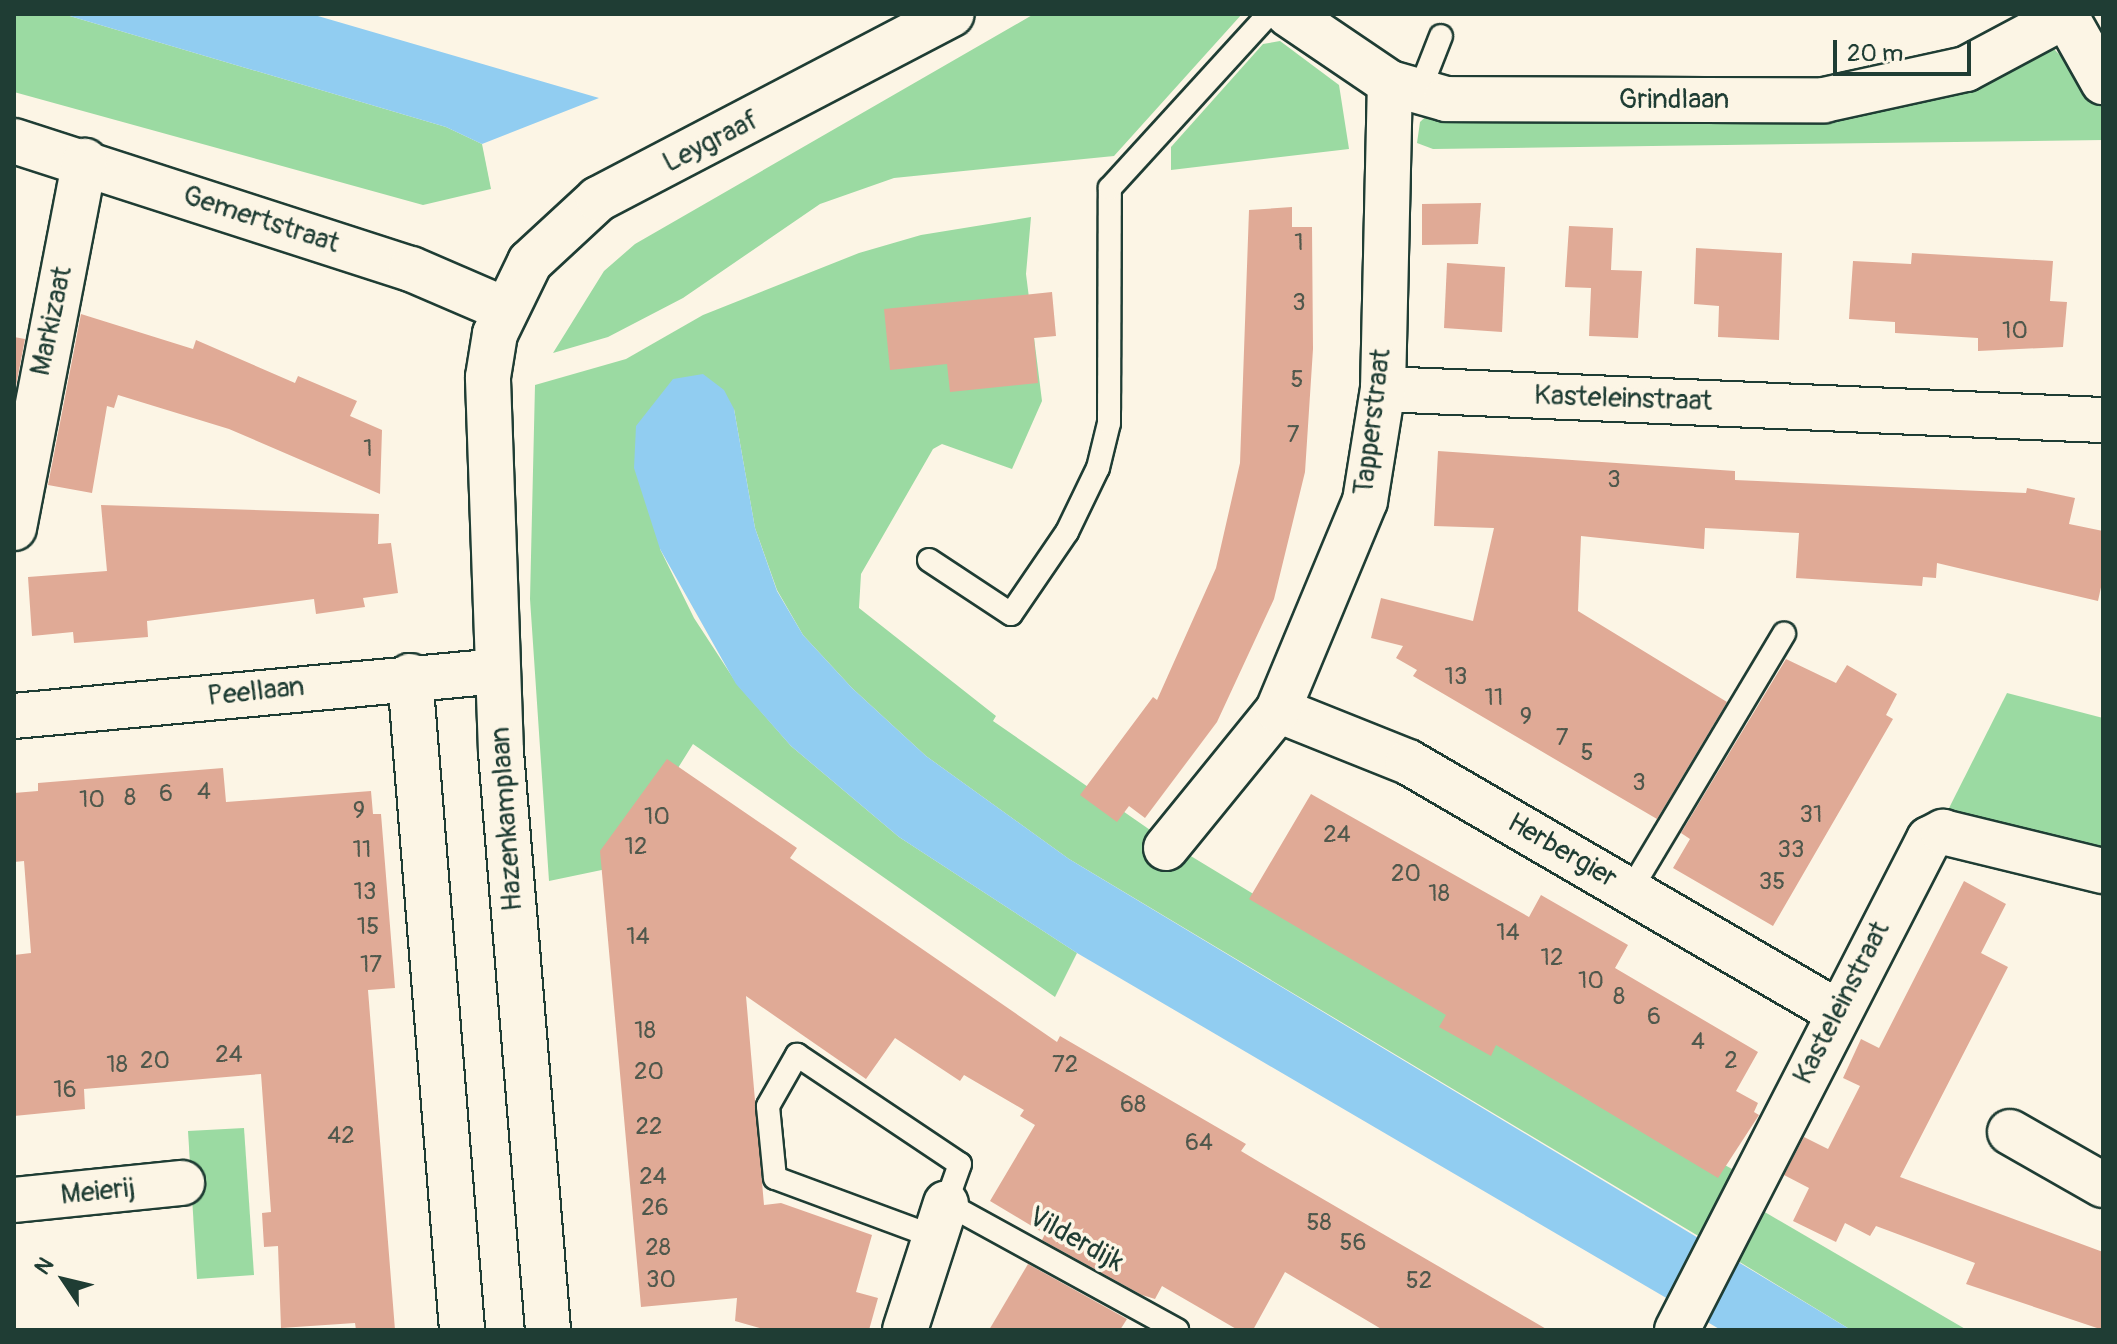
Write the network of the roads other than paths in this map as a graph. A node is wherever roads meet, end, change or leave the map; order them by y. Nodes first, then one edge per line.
1 (952, 14) edge
2 (1269, 14) edge
3 (1288, 14) edge
4 (2068, 15) edge
5 (1441, 36) dead end
6 (2103, 82) edge
7 (1405, 87) junction
8 (14, 141) edge
9 (85, 161) junction
10 (504, 309) junction
11 (1383, 389) junction
12 (2103, 420) edge
13 (14, 528) edge
14 (929, 560) dead end
15 (1784, 634) dead end
16 (498, 671) junction
17 (410, 676) junction
18 (1278, 710) junction
19 (14, 716) edge
20 (1166, 848) dead end
21 (2103, 871) edge
22 (1630, 891) junction
23 (1836, 1011) junction
24 (2010, 1132) dead end
25 (182, 1183) dead end
26 (2103, 1185) edge
27 (14, 1200) edge
28 (939, 1220) junction
29 (462, 1330) edge
30 (548, 1330) edge
31 (905, 1330) edge
32 (1177, 1330) edge
33 (1677, 1330) edge

1 - 10 street, Leygraaf
2 - 14 lane
3 - 7 street, Grindlaan
4 - 6 street, Grindlaan
4 - 7 street, Grindlaan
5 - 7 lane
7 - 11 street, Tapperstraat
8 - 9 street, Gemertstraat
9 - 10 street, Gemertstraat
9 - 13 street, Markizaat
10 - 16 street, Hazenkamplaan
11 - 12 street, Kasteleinstraat
11 - 18 street, Tapperstraat
15 - 22 lane
16 - 17 street, Peellaan
16 - 30 street, Hazenkamplaan
17 - 19 street, Peellaan
17 - 29 street
18 - 20 street, Tapperstraat
18 - 22 street, Herbergier
21 - 23 street, Kasteleinstraat
22 - 23 street, Herbergier
23 - 33 street, Kasteleinstraat
24 - 26 street
25 - 27 street, Meierij
28 - 28 lane, Vilderdijk
28 - 31 street
28 - 32 lane, Vilderdijk

